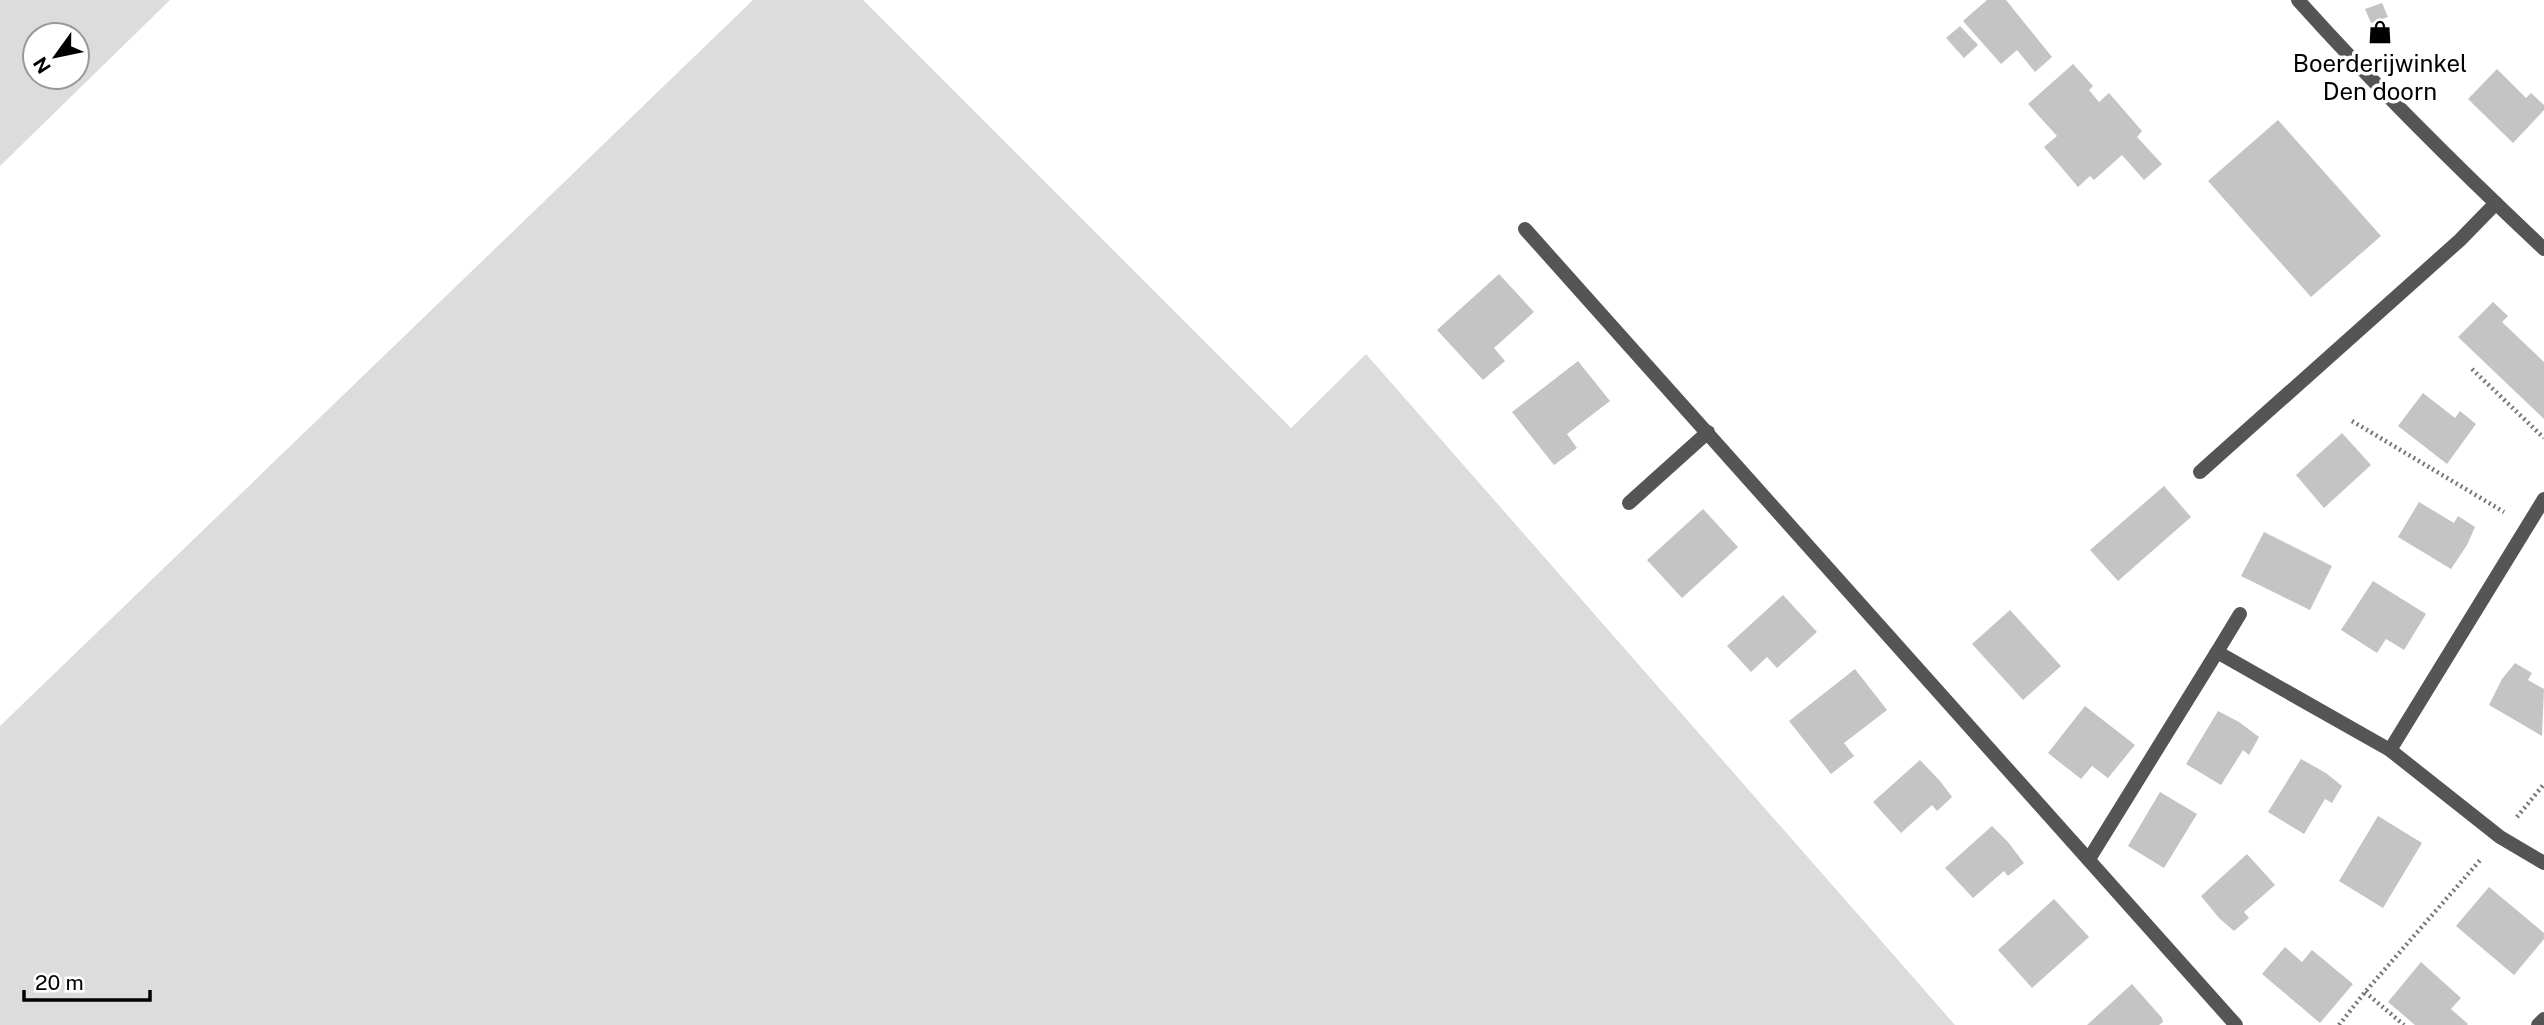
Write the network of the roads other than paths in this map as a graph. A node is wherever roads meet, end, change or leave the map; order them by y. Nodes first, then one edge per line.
1 (2298, 0) edge
2 (2496, 203) junction
3 (1525, 229) dead end
4 (2544, 249) edge
5 (1707, 432) junction
6 (2200, 472) dead end
7 (2544, 499) edge
8 (1629, 503) dead end
9 (2240, 614) dead end
10 (2217, 652) junction
11 (2390, 750) junction
12 (2088, 859) junction
13 (2544, 863) edge
14 (2544, 1019) edge
15 (2236, 1025) edge
16 (2538, 1025) edge

1 - 2 street
2 - 4 street
2 - 6 street
3 - 5 street
5 - 8 street
5 - 12 street
7 - 11 street
9 - 10 street
10 - 11 street
10 - 12 street
11 - 13 street
12 - 15 street
14 - 16 street

